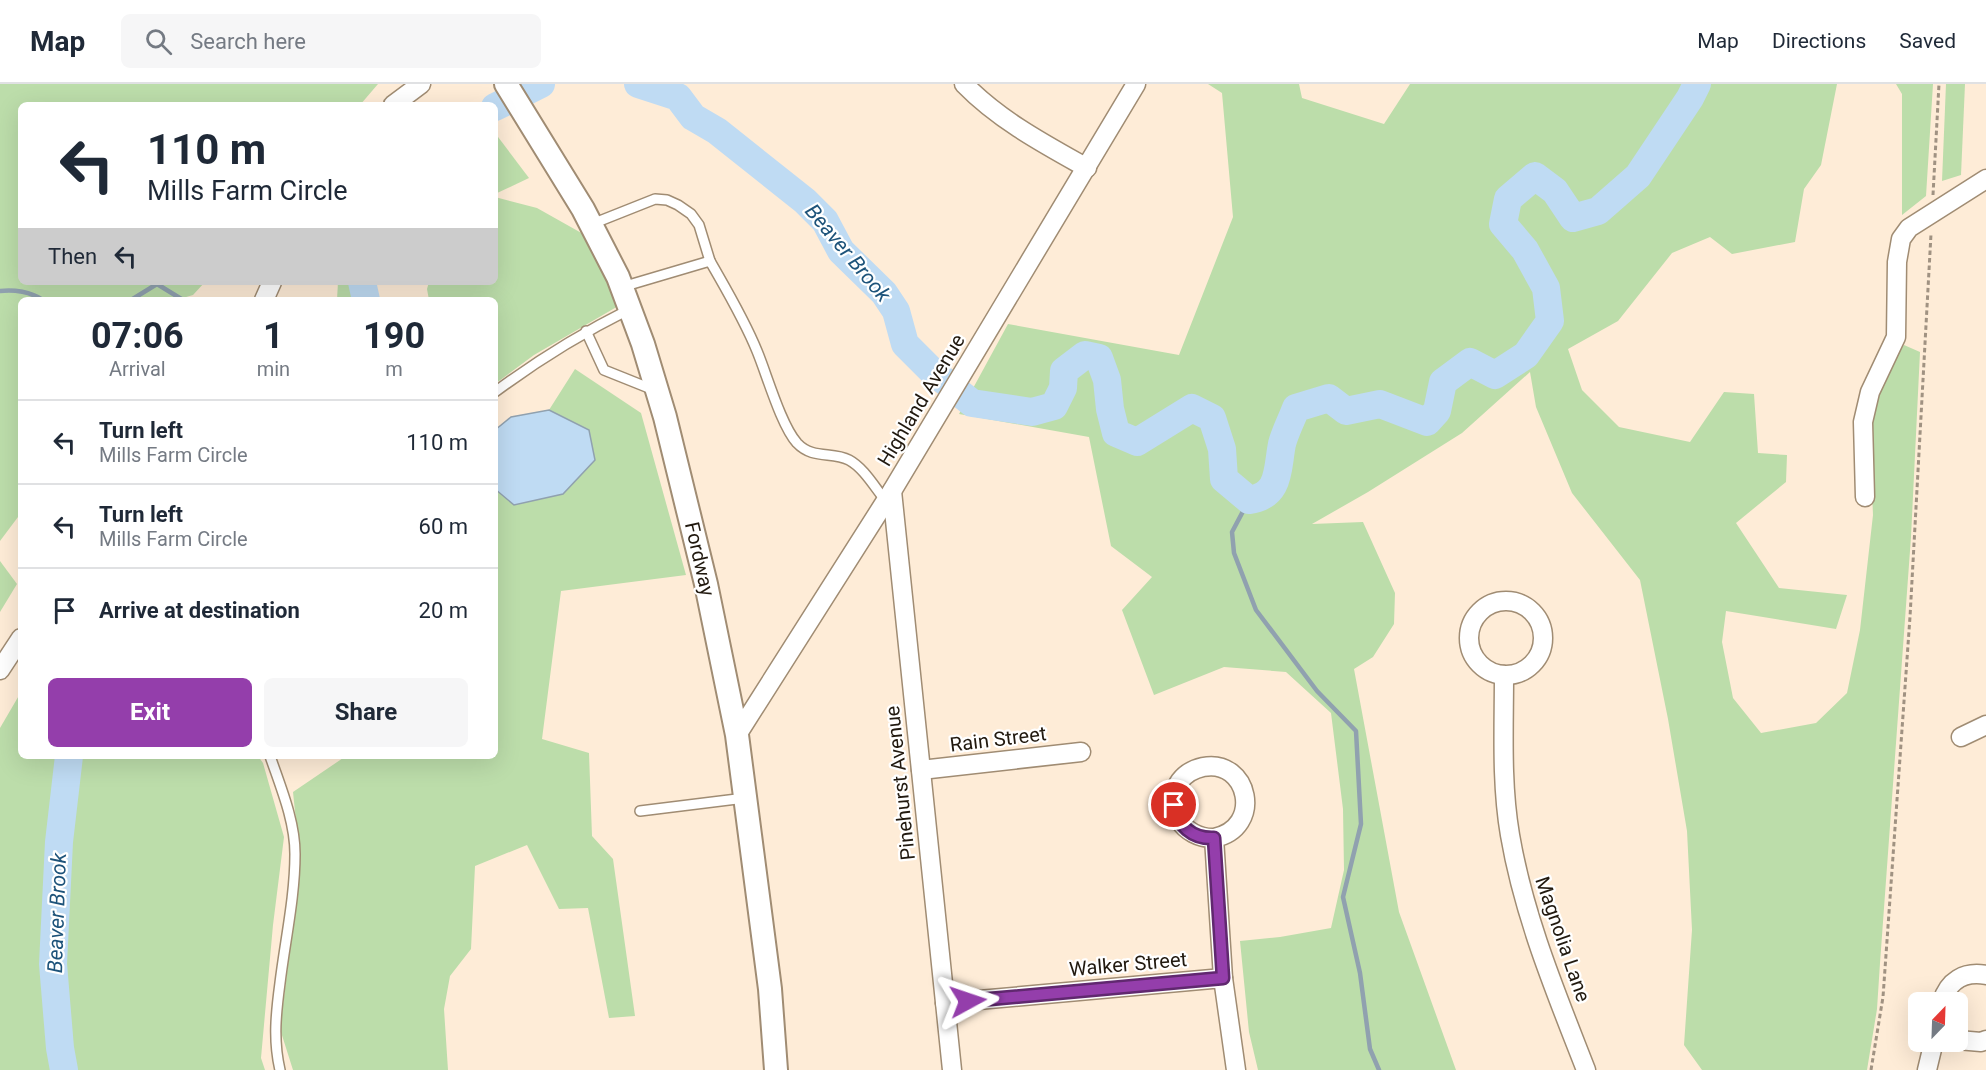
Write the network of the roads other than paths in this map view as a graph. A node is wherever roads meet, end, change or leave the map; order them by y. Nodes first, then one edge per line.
1 (421, 84) edge
2 (964, 84) edge
3 (1136, 84) edge
4 (507, 85) edge
5 (397, 102) edge
6 (1087, 168) junction
7 (1986, 179) edge
8 (592, 224) junction
9 (710, 261) junction
10 (622, 287) junction
11 (630, 309) junction
12 (586, 331) junction
13 (498, 390) edge
14 (657, 391) junction
15 (889, 496) junction
16 (1864, 497) dead end
17 (18, 643) edge
18 (0, 670) edge
19 (1504, 675) junction
20 (1986, 725) edge
21 (737, 735) junction
22 (1961, 737) dead end
23 (1081, 752) dead end
24 (271, 759) edge
25 (921, 770) junction
26 (745, 798) junction
27 (640, 811) dead end
28 (1214, 838) junction
29 (1986, 975) edge
30 (1223, 978) junction
31 (1946, 992) edge
32 (945, 1003) junction
33 (1986, 1040) edge
34 (1968, 1041) edge
35 (1931, 1052) edge
36 (280, 1070) edge
37 (776, 1070) edge
38 (952, 1070) edge
39 (1236, 1070) edge
40 (1586, 1070) edge
41 (1927, 1070) edge

1 - 5 street
2 - 6 street
3 - 6 street, Highland Avenue
4 - 8 street, Fordway
6 - 15 street, Highland Avenue
7 - 16 street
8 - 9 lane
8 - 10 street, Fordway
9 - 10 lane
9 - 15 lane
10 - 11 street, Fordway
11 - 12 lane
11 - 14 street, Fordway
12 - 13 lane
12 - 14 lane
14 - 21 street, Fordway
15 - 21 street, Highland Avenue
15 - 25 street, Pinehurst Avenue
17 - 18 street
19 - 19 street
19 - 40 street, Magnolia Lane
20 - 22 street
21 - 26 street, Fordway
23 - 25 street, Rain Street
24 - 36 lane
25 - 32 street, Pinehurst Avenue
26 - 27 lane
26 - 37 street, Fordway
28 - 28 street
28 - 30 street
29 - 31 street
30 - 32 street, Walker Street
30 - 39 street
32 - 38 street, Pinehurst Avenue
33 - 34 street
35 - 41 street

